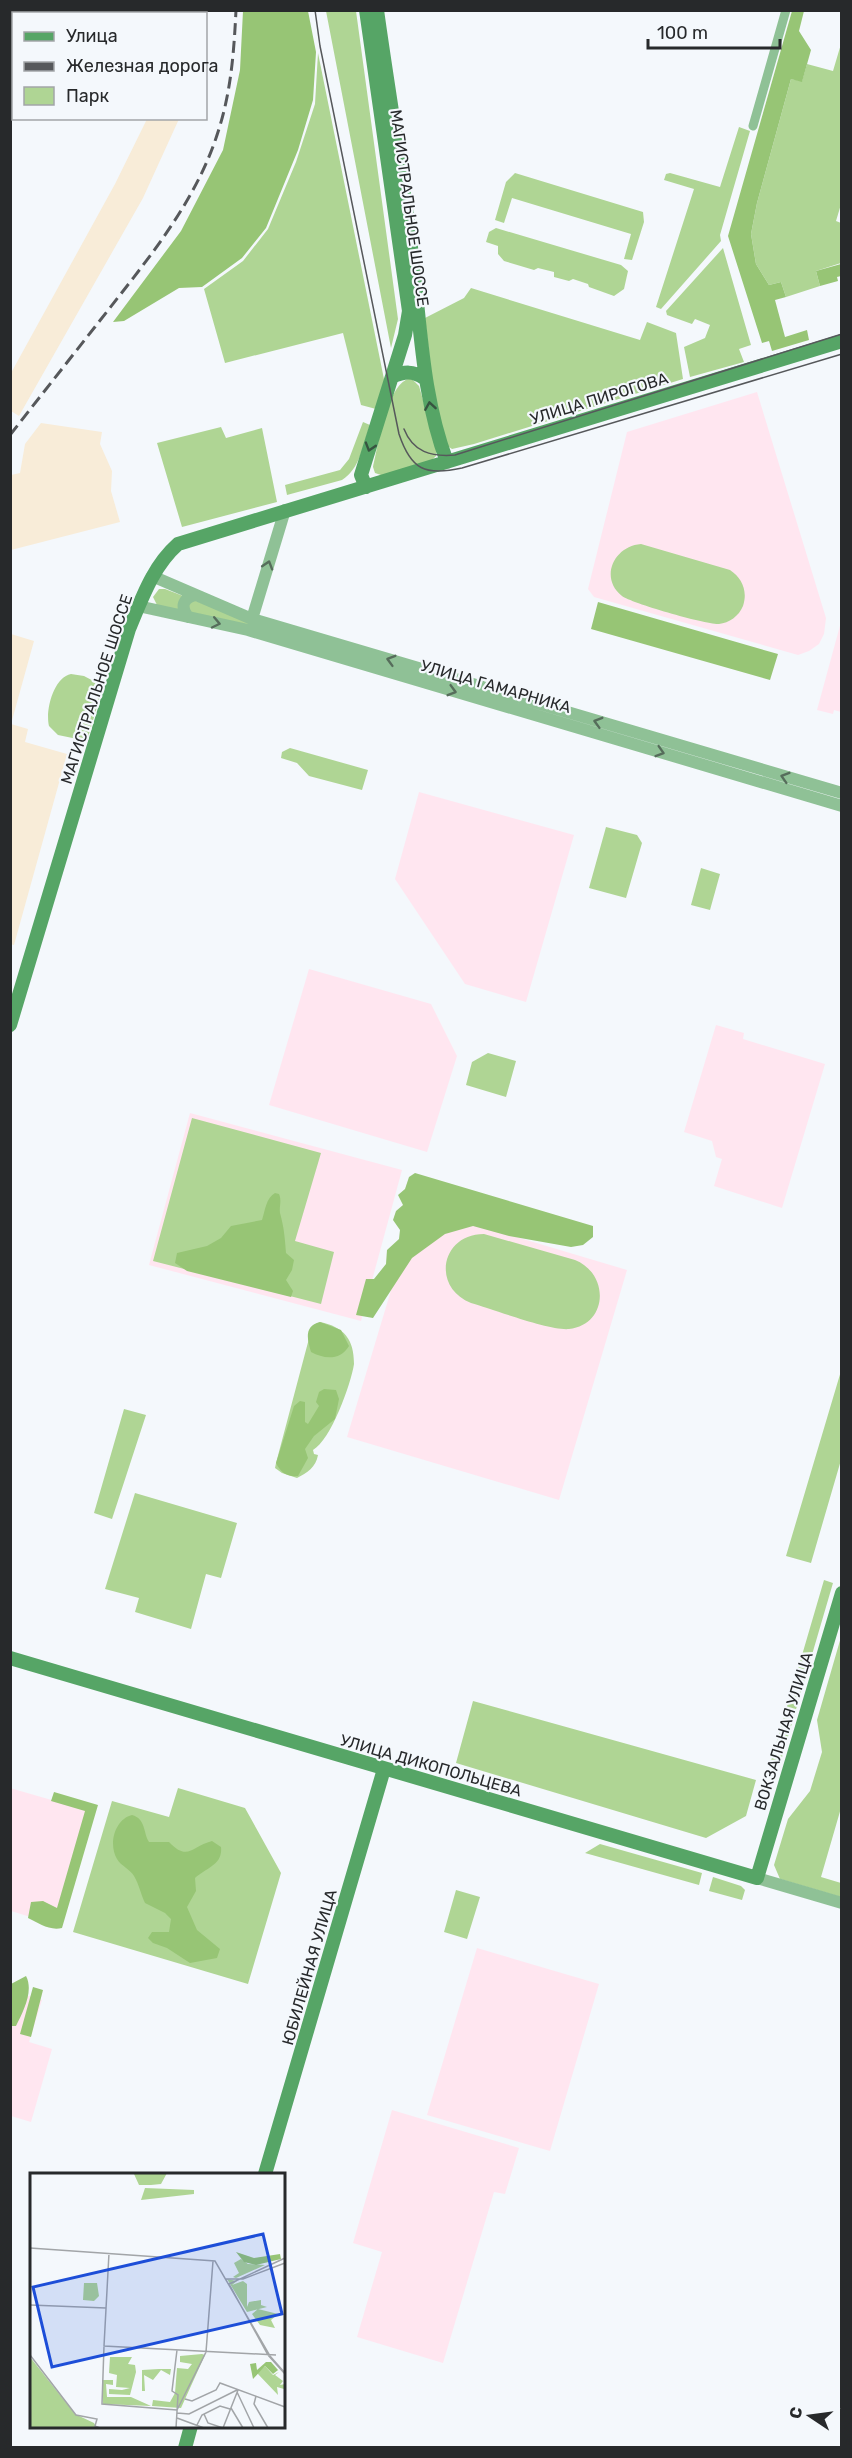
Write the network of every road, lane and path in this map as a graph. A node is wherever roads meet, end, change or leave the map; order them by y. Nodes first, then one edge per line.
1 (366, 10) edge
2 (377, 10) edge
3 (786, 10) edge
4 (753, 126) dead end
5 (842, 341) edge
6 (392, 377) junction
7 (424, 378) junction
8 (447, 462) junction
9 (366, 487) junction
10 (285, 510) junction
11 (153, 576) junction
12 (196, 595) junction
13 (138, 606) junction
14 (188, 617) junction
15 (252, 619) junction
16 (842, 793) edge
17 (842, 806) edge
18 (10, 1025) edge
19 (842, 1593) edge
20 (10, 1658) edge
21 (384, 1769) junction
22 (757, 1878) junction
23 (842, 1903) edge
24 (266, 2173) edge
25 (191, 2428) edge
26 (185, 2448) edge

1 - 6 main road, МАГИСТРАЛЬНОЕ ШОССЕ
2 - 7 main road, МАГИСТРАЛЬНОЕ ШОССЕ
3 - 4 street
5 - 8 main road, УЛИЦА ПИРОГОВА
6 - 7 main road
6 -> 9 main road, МАГИСТРАЛЬНОЕ ШОССЕ
8 -> 7 main road, МАГИСТРАЛЬНОЕ ШОССЕ
8 - 9 main road, УЛИЦА ПИРОГОВА
9 - 10 main road, МАГИСТРАЛЬНОЕ ШОССЕ
10 - 11 main road, МАГИСТРАЛЬНОЕ ШОССЕ
15 -> 10 street
11 - 12 street, УЛИЦА ГАМАРНИКА
11 - 13 main road, МАГИСТРАЛЬНОЕ ШОССЕ
12 - 14 street
12 - 15 street, УЛИЦА ГАМАРНИКА
13 - 14 street, УЛИЦА ГАМАРНИКА
13 - 18 main road, МАГИСТРАЛЬНОЕ ШОССЕ
14 -> 17 street, УЛИЦА ГАМАРНИКА
16 -> 15 street, УЛИЦА ГАМАРНИКА
19 - 22 main road, ВОКЗАЛЬНАЯ УЛИЦА
20 - 21 main road, УЛИЦА ДИКОПОЛЬЦЕВА
21 - 22 main road, УЛИЦА ДИКОПОЛЬЦЕВА
21 - 24 main road, ЮБИЛЕЙНАЯ УЛИЦА
22 - 23 street, УЛИЦА ДИКОПОЛЬЦЕВА
25 - 26 main road

